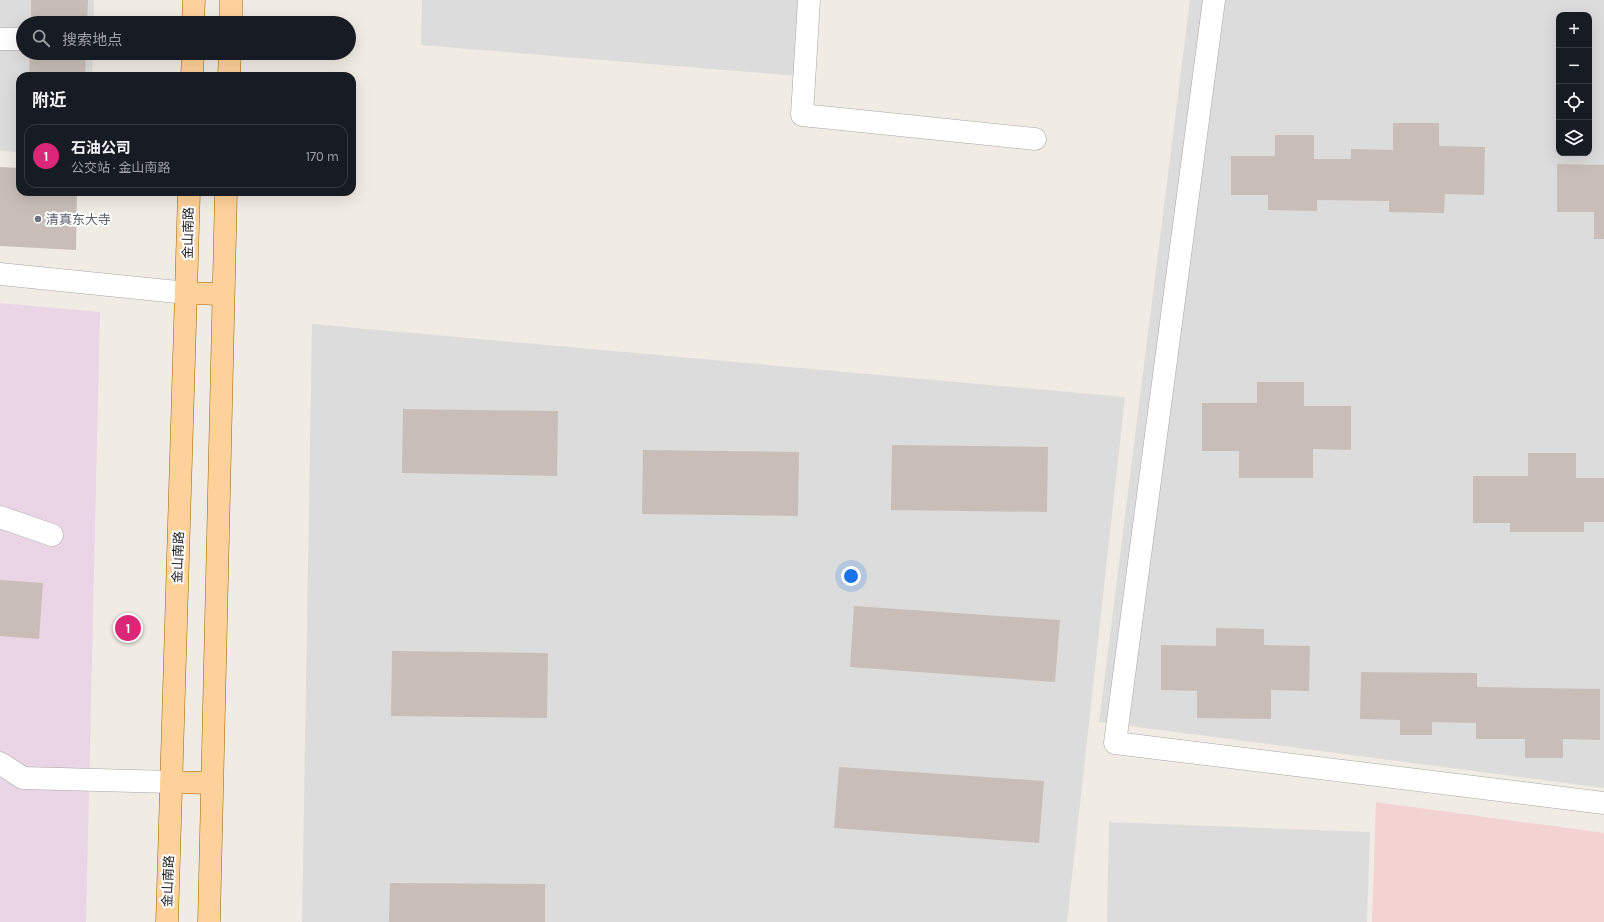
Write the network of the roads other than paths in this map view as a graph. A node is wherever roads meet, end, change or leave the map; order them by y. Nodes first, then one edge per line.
1 (194, 0) edge
2 (231, 0) edge
3 (809, 0) edge
4 (1214, 0) edge
5 (194, 16) edge
6 (231, 16) edge
7 (0, 39) edge
8 (16, 39) edge
9 (193, 60) edge
10 (230, 60) edge
11 (192, 72) edge
12 (229, 72) edge
13 (1035, 139) dead end
14 (189, 196) edge
15 (226, 196) edge
16 (0, 274) edge
17 (187, 293) junction
18 (223, 294) junction
19 (0, 518) edge
20 (52, 535) dead end
21 (0, 763) edge
22 (171, 782) junction
23 (212, 783) junction
24 (1604, 803) edge
25 (167, 922) edge
26 (209, 922) edge

1 - 5 main road
2 - 6 main road
3 - 13 street
4 - 24 street
7 - 8 street
9 - 11 main road
10 - 12 main road
14 - 17 main road, 金山南路
15 - 18 main road
16 - 17 street
17 - 18 main road
17 - 22 main road, 金山南路
18 - 23 main road
19 - 20 street
21 - 22 street
22 - 23 main road
22 - 25 main road, 金山南路
23 - 26 main road

